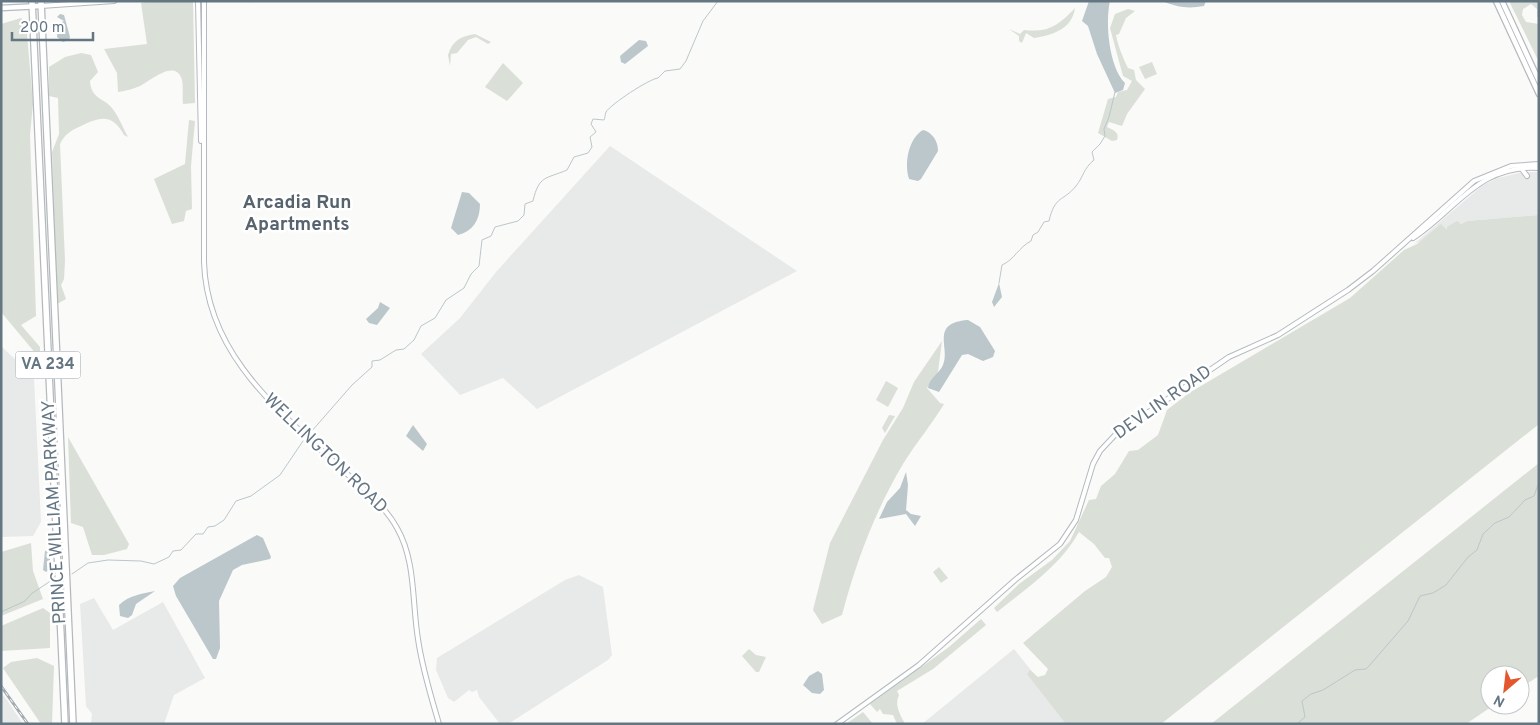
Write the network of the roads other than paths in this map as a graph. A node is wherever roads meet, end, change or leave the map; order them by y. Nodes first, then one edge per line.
1 (114, 1) edge
2 (198, 1) edge
3 (204, 1) edge
4 (1496, 1) edge
5 (1502, 1) edge
6 (41, 3) edge
7 (33, 4) edge
8 (1, 8) edge
9 (1539, 81) edge
10 (1539, 94) edge
11 (1539, 166) edge
12 (1521, 168) junction
13 (1533, 168) junction
14 (203, 191) junction
15 (1403, 245) junction
16 (65, 724) edge
17 (73, 724) edge
18 (438, 724) edge
19 (837, 724) edge

1 - 6 main road
2 - 14 main road, WELLINGTON ROAD
3 - 14 main road, WELLINGTON ROAD
4 - 10 main road
5 - 9 main road
6 - 7 main road
6 - 17 highway, PRINCE WILLIAM PARKWAY / VA 234
7 - 8 main road
7 - 16 highway, PRINCE WILLIAM PARKWAY / VA 234
11 - 13 main road, DEVLIN ROAD
11 - 15 main road, DEVLIN ROAD
12 - 13 main road, DEVLIN ROAD
12 - 13 main road
12 - 15 main road, DEVLIN ROAD
14 - 18 main road, WELLINGTON ROAD
15 - 19 main road, DEVLIN ROAD

